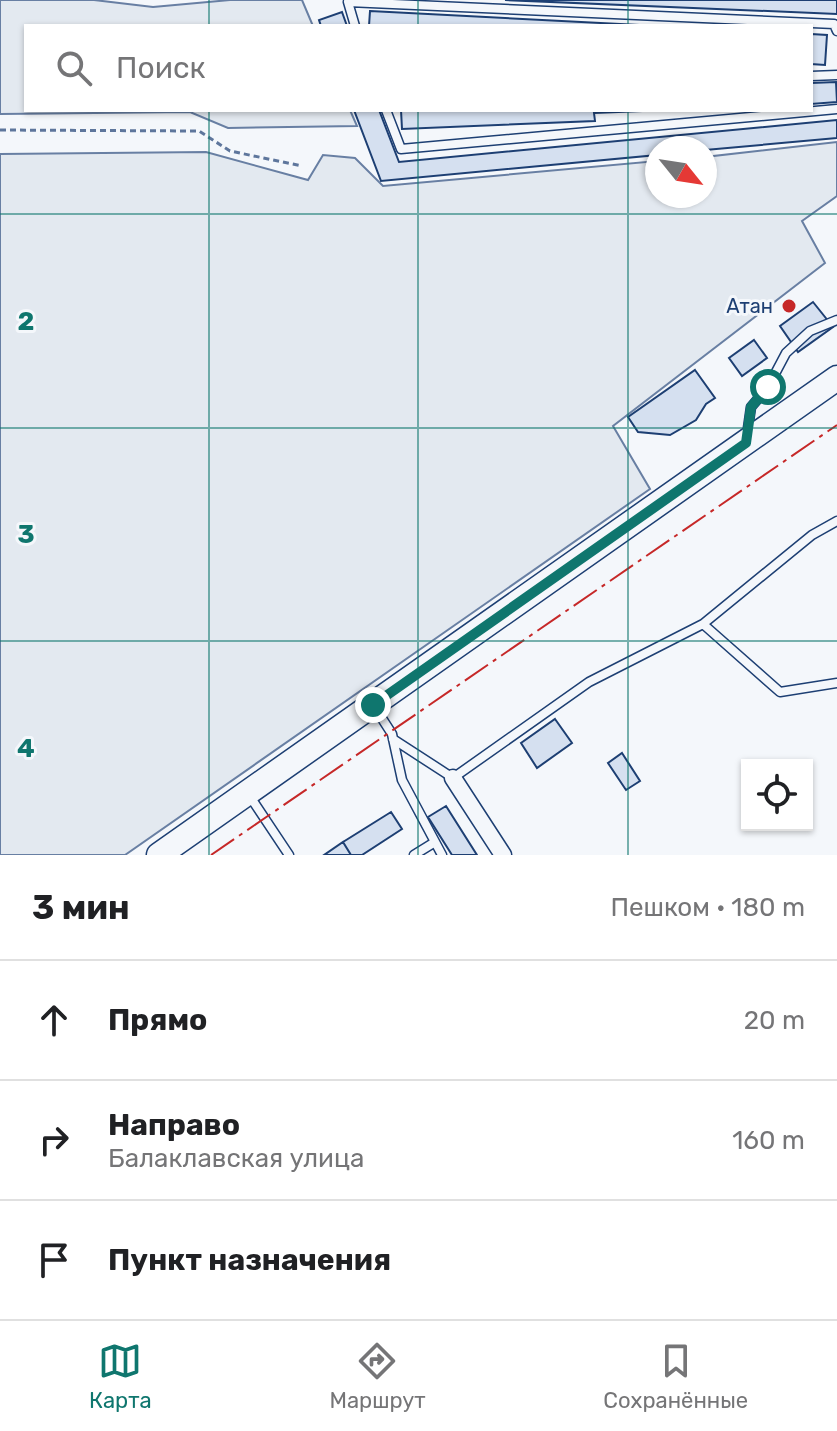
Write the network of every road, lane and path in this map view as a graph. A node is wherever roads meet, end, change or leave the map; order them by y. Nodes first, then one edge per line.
1 (354, 24) edge
2 (837, 31) edge
3 (837, 75) edge
4 (813, 76) edge
5 (837, 109) edge
6 (813, 111) edge
7 (387, 112) edge
8 (804, 112) edge
9 (0, 130) edge
10 (302, 166) dead end
11 (837, 320) edge
12 (837, 378) edge
13 (746, 443) junction
14 (837, 521) edge
15 (703, 624) junction
16 (837, 683) edge
17 (373, 705) junction
18 (393, 739) junction
19 (453, 778) junction
20 (248, 794) junction
21 (435, 842) junction
22 (159, 855) edge
23 (289, 855) edge
24 (414, 855) edge
25 (442, 855) edge
26 (503, 855) edge

1 - 2 lane
3 - 4 lane
5 - 6 lane
7 - 8 lane
9 - 10 path
11 - 13 lane
12 - 13 main road
13 - 17 main road
14 - 15 lane
15 - 16 lane
15 - 19 lane
17 - 18 lane
17 - 20 main road
18 - 19 lane
18 - 21 lane
19 - 26 street
20 - 22 main road
20 - 23 lane
21 - 24 lane
21 - 25 lane

